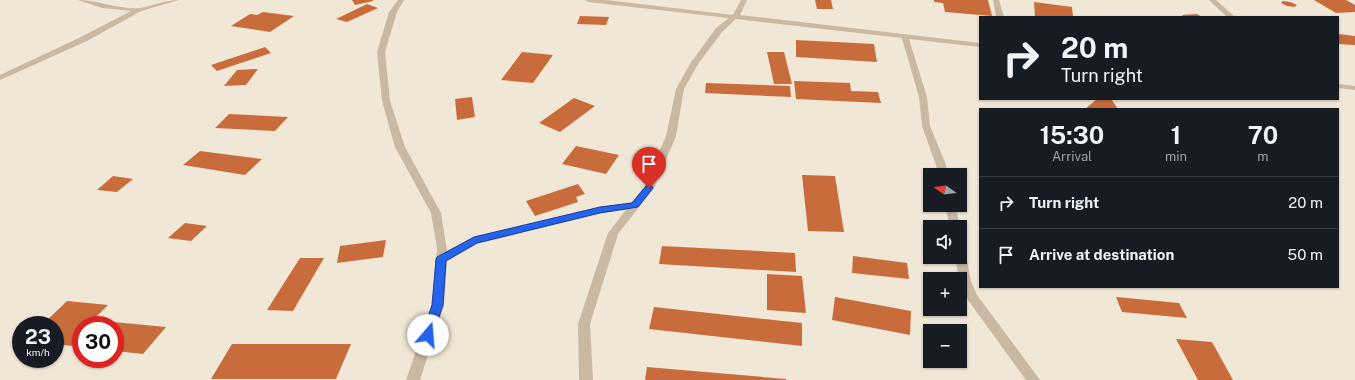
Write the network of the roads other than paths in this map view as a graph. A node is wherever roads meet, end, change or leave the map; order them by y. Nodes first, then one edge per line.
1 (81, 0) edge
2 (176, 0) edge
3 (401, 0) edge
4 (588, 0) edge
5 (744, 0) edge
6 (996, 0) edge
7 (1212, 0) edge
8 (617, 1) edge
9 (139, 10) junction
10 (736, 16) junction
11 (1000, 16) edge
12 (1230, 16) edge
13 (905, 37) junction
14 (979, 45) edge
15 (0, 78) edge
16 (1339, 86) edge
17 (1355, 88) edge
18 (941, 168) edge
19 (635, 205) junction
20 (441, 259) junction
21 (962, 264) edge
22 (413, 380) edge
23 (586, 380) edge
24 (1033, 380) edge

1 - 9 street
2 - 9 street
3 - 20 street
4 - 8 street
5 - 10 street
6 - 11 street
7 - 12 street
8 - 10 street
9 - 15 street
10 - 13 street
10 - 19 street
13 - 14 street
13 - 18 street
16 - 17 street
19 - 20 street
19 - 23 street
20 - 22 street
21 - 24 street

